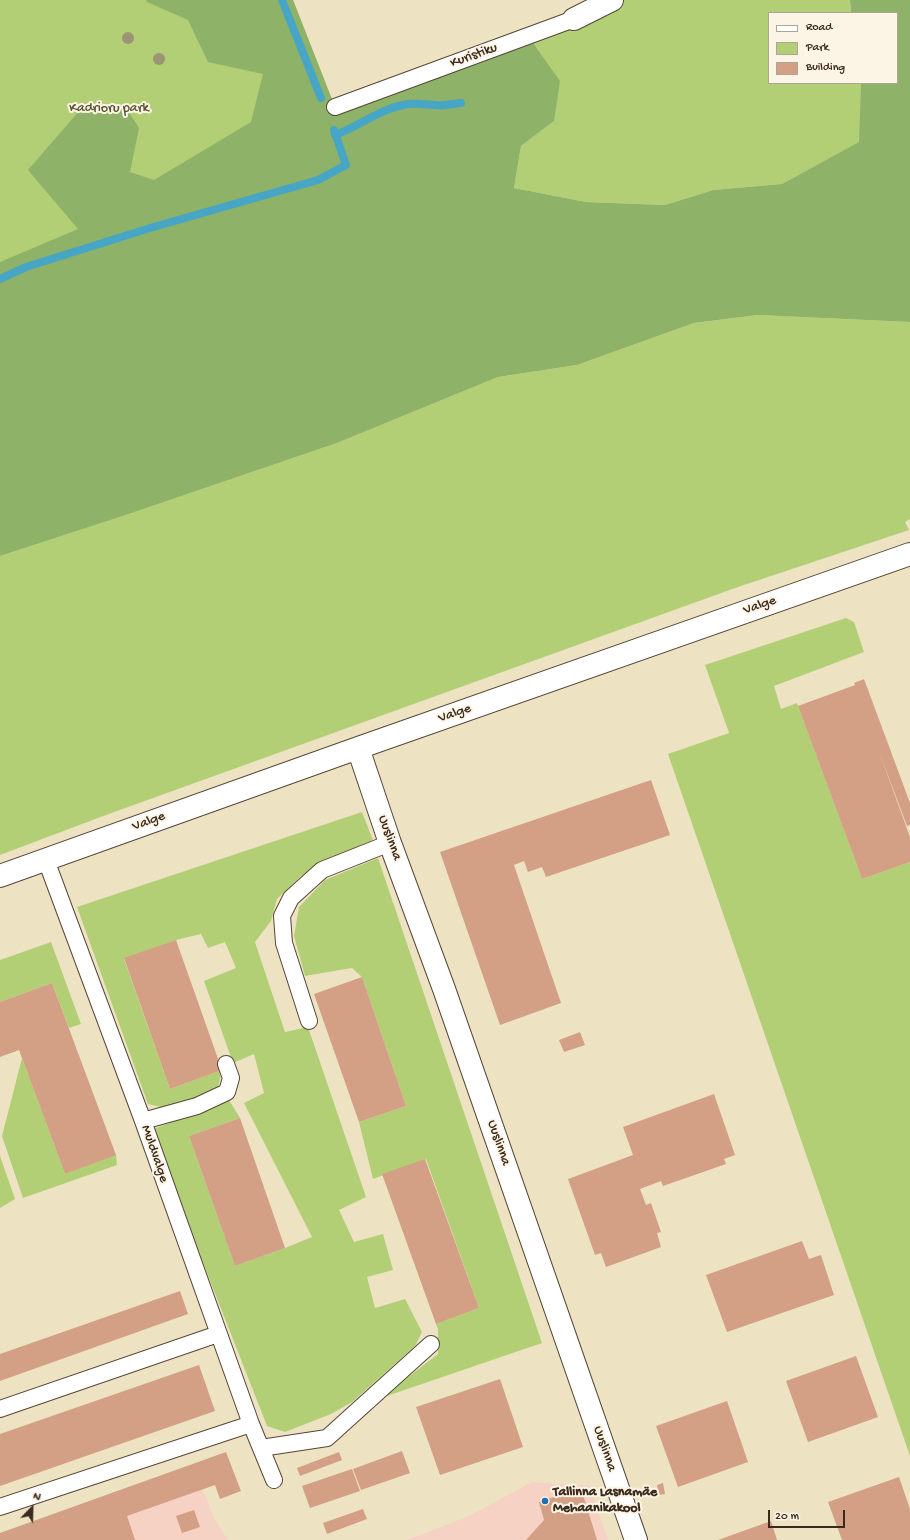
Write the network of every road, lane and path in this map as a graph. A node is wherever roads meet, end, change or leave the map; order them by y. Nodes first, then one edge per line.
1 (612, 0) edge
2 (574, 19) joint
3 (335, 107) dead end
4 (910, 554) edge
5 (358, 748) junction
6 (390, 843) junction
7 (46, 860) junction
8 (0, 876) edge
9 (309, 1021) dead end
10 (226, 1064) dead end
11 (143, 1121) junction
12 (218, 1334) junction
13 (431, 1344) dead end
14 (0, 1409) edge
15 (250, 1424) junction
16 (261, 1448) junction
17 (274, 1480) dead end
18 (0, 1507) edge
19 (636, 1540) edge

1 - 2 street, Kuristiku
2 - 3 lane, Kuristiku
4 - 5 street, Valge
5 - 6 street, Uuslinna
5 - 7 street, Valge
6 - 9 lane
6 - 19 street, Uuslinna
7 - 8 street, Valge
7 - 11 lane, Muldvalge
10 - 11 lane
11 - 12 lane, Muldvalge
12 - 14 lane
12 - 15 lane, Muldvalge
13 - 16 lane
15 - 16 lane, Muldvalge
15 - 18 lane
16 - 17 lane, Muldvalge

